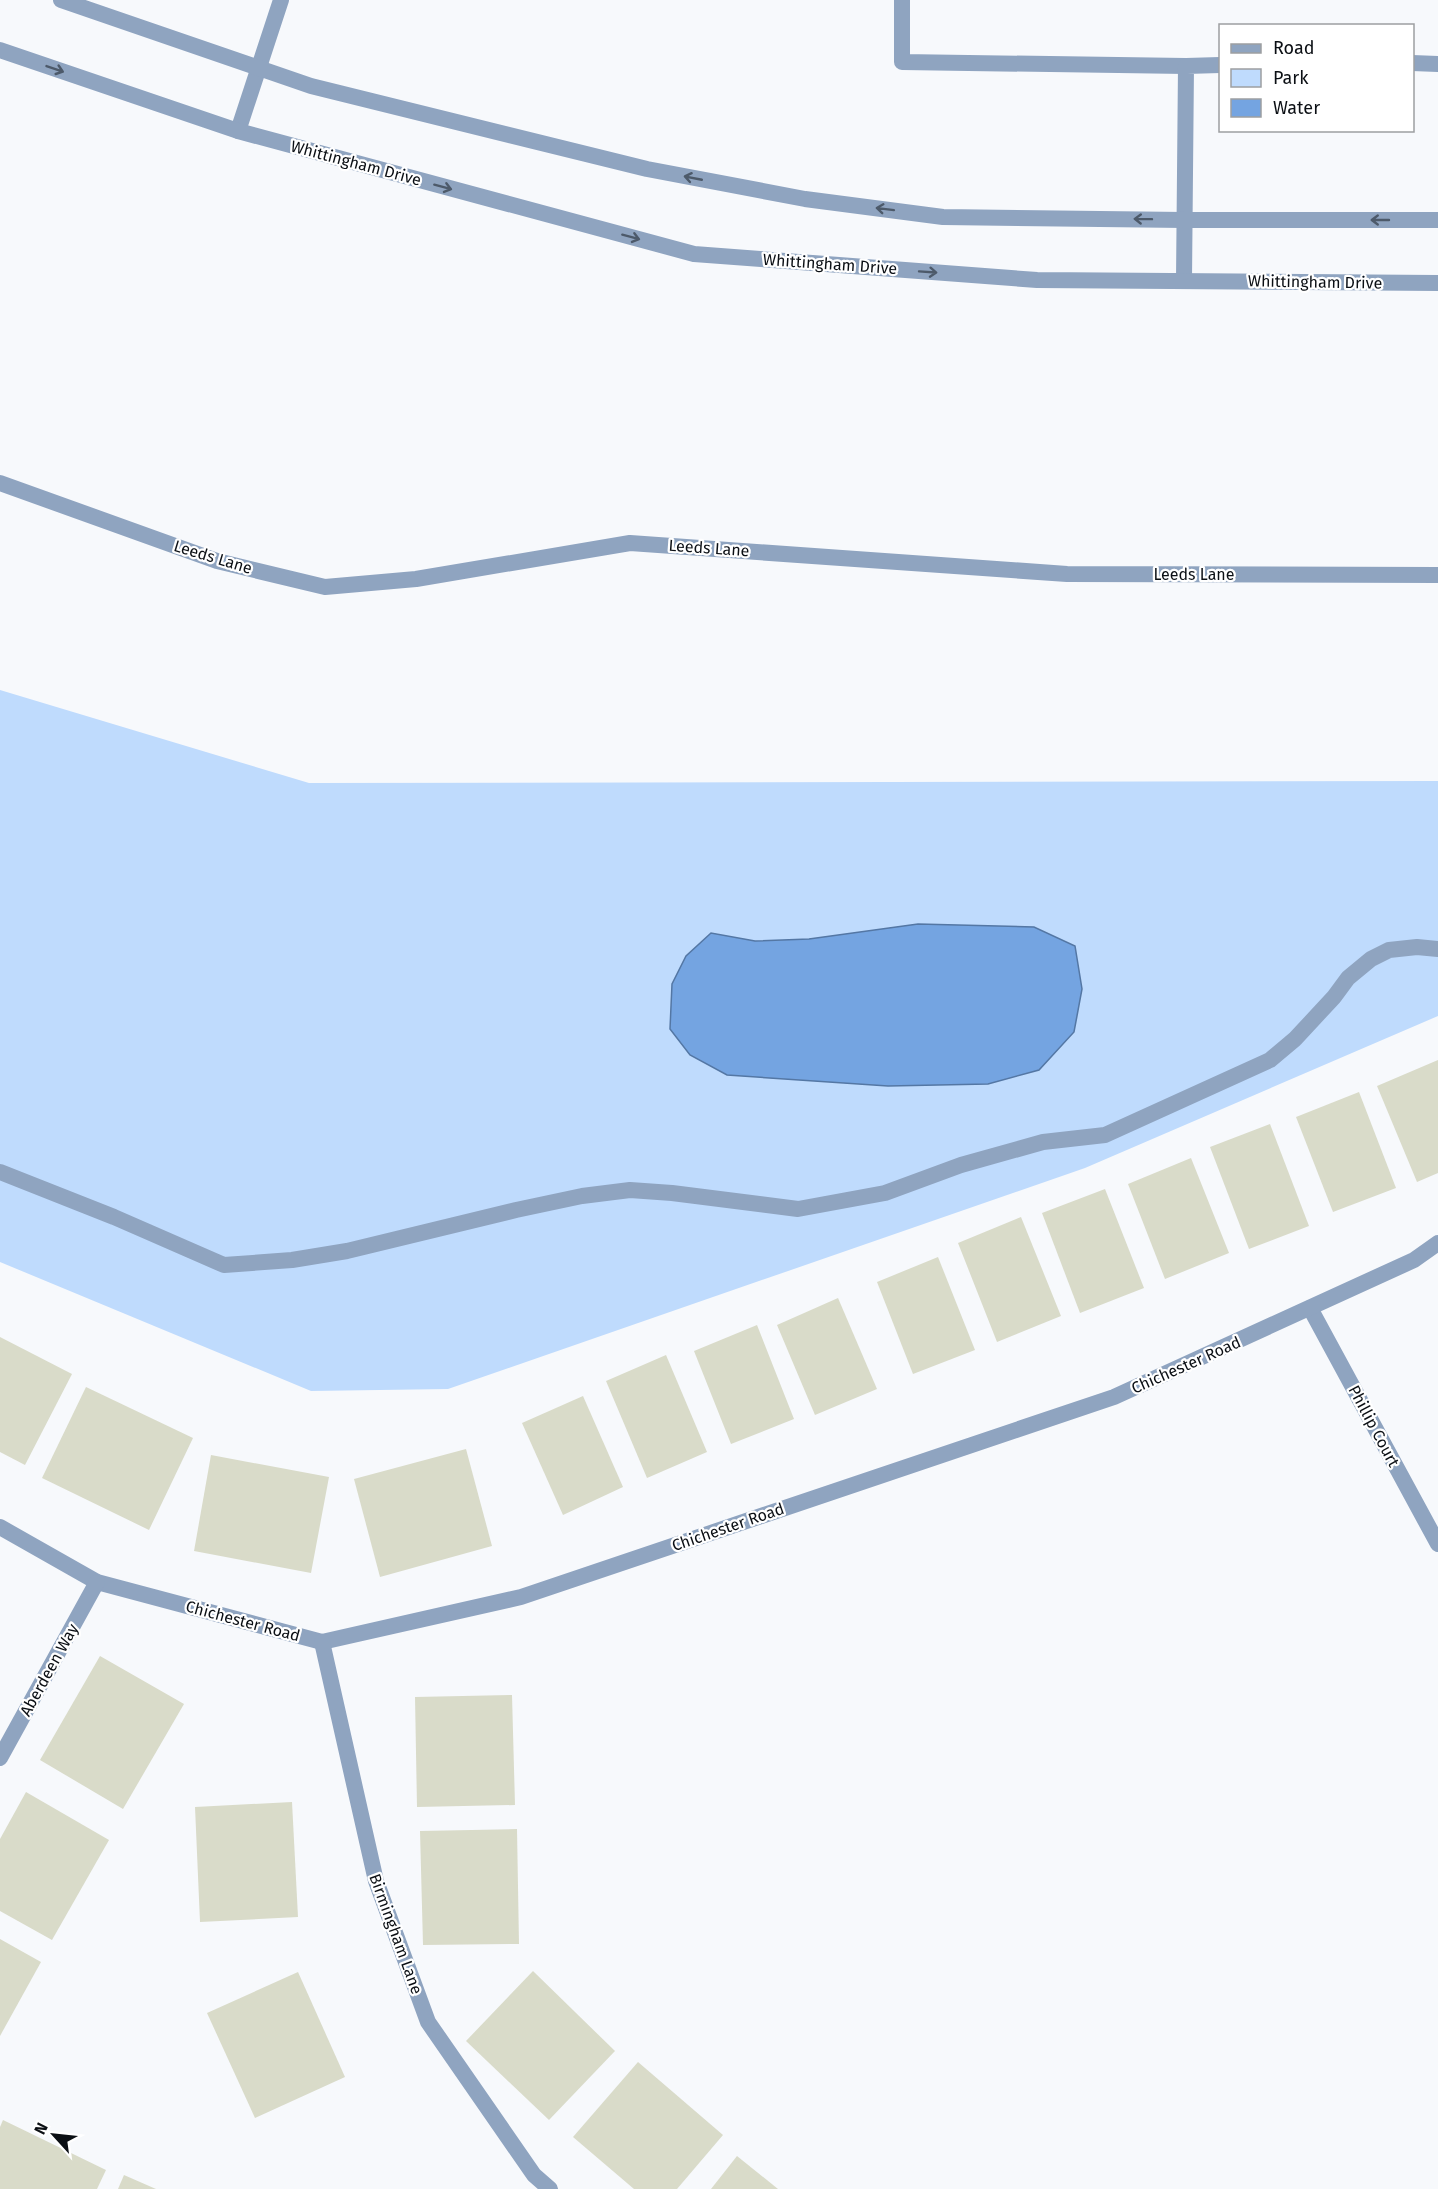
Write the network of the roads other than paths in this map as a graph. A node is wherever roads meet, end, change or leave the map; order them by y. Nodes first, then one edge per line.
1 (61, 0) edge
2 (281, 0) edge
3 (902, 0) edge
4 (0, 50) edge
5 (1414, 63) edge
6 (1219, 64) edge
7 (1438, 64) edge
8 (1186, 66) junction
9 (259, 68) junction
10 (238, 131) junction
11 (1184, 220) junction
12 (1438, 220) edge
13 (1184, 280) junction
14 (1438, 283) edge
15 (0, 483) edge
16 (1438, 575) edge
17 (1438, 949) edge
18 (0, 1172) edge
19 (1438, 1243) edge
20 (1310, 1308) junction
21 (0, 1527) edge
22 (1438, 1544) edge
23 (97, 1582) junction
24 (322, 1642) junction
25 (0, 1758) edge
26 (550, 2189) edge

1 - 9 street
2 - 9 street
3 - 8 street
4 -> 10 street, Whittingham Drive
5 - 7 street
6 - 8 street
8 - 11 street
9 - 10 street
11 -> 9 street
10 -> 13 street, Whittingham Drive
12 -> 11 street
11 - 13 street
13 - 14 street, Whittingham Drive
15 - 16 street, Leeds Lane
17 - 18 street
19 - 20 street, Chichester Road
20 - 22 street, Phillip Court
20 - 24 street, Chichester Road
21 - 23 street, Chichester Road
23 - 24 street, Chichester Road
23 - 25 street, Aberdeen Way
24 - 26 street, Birmingham Lane

